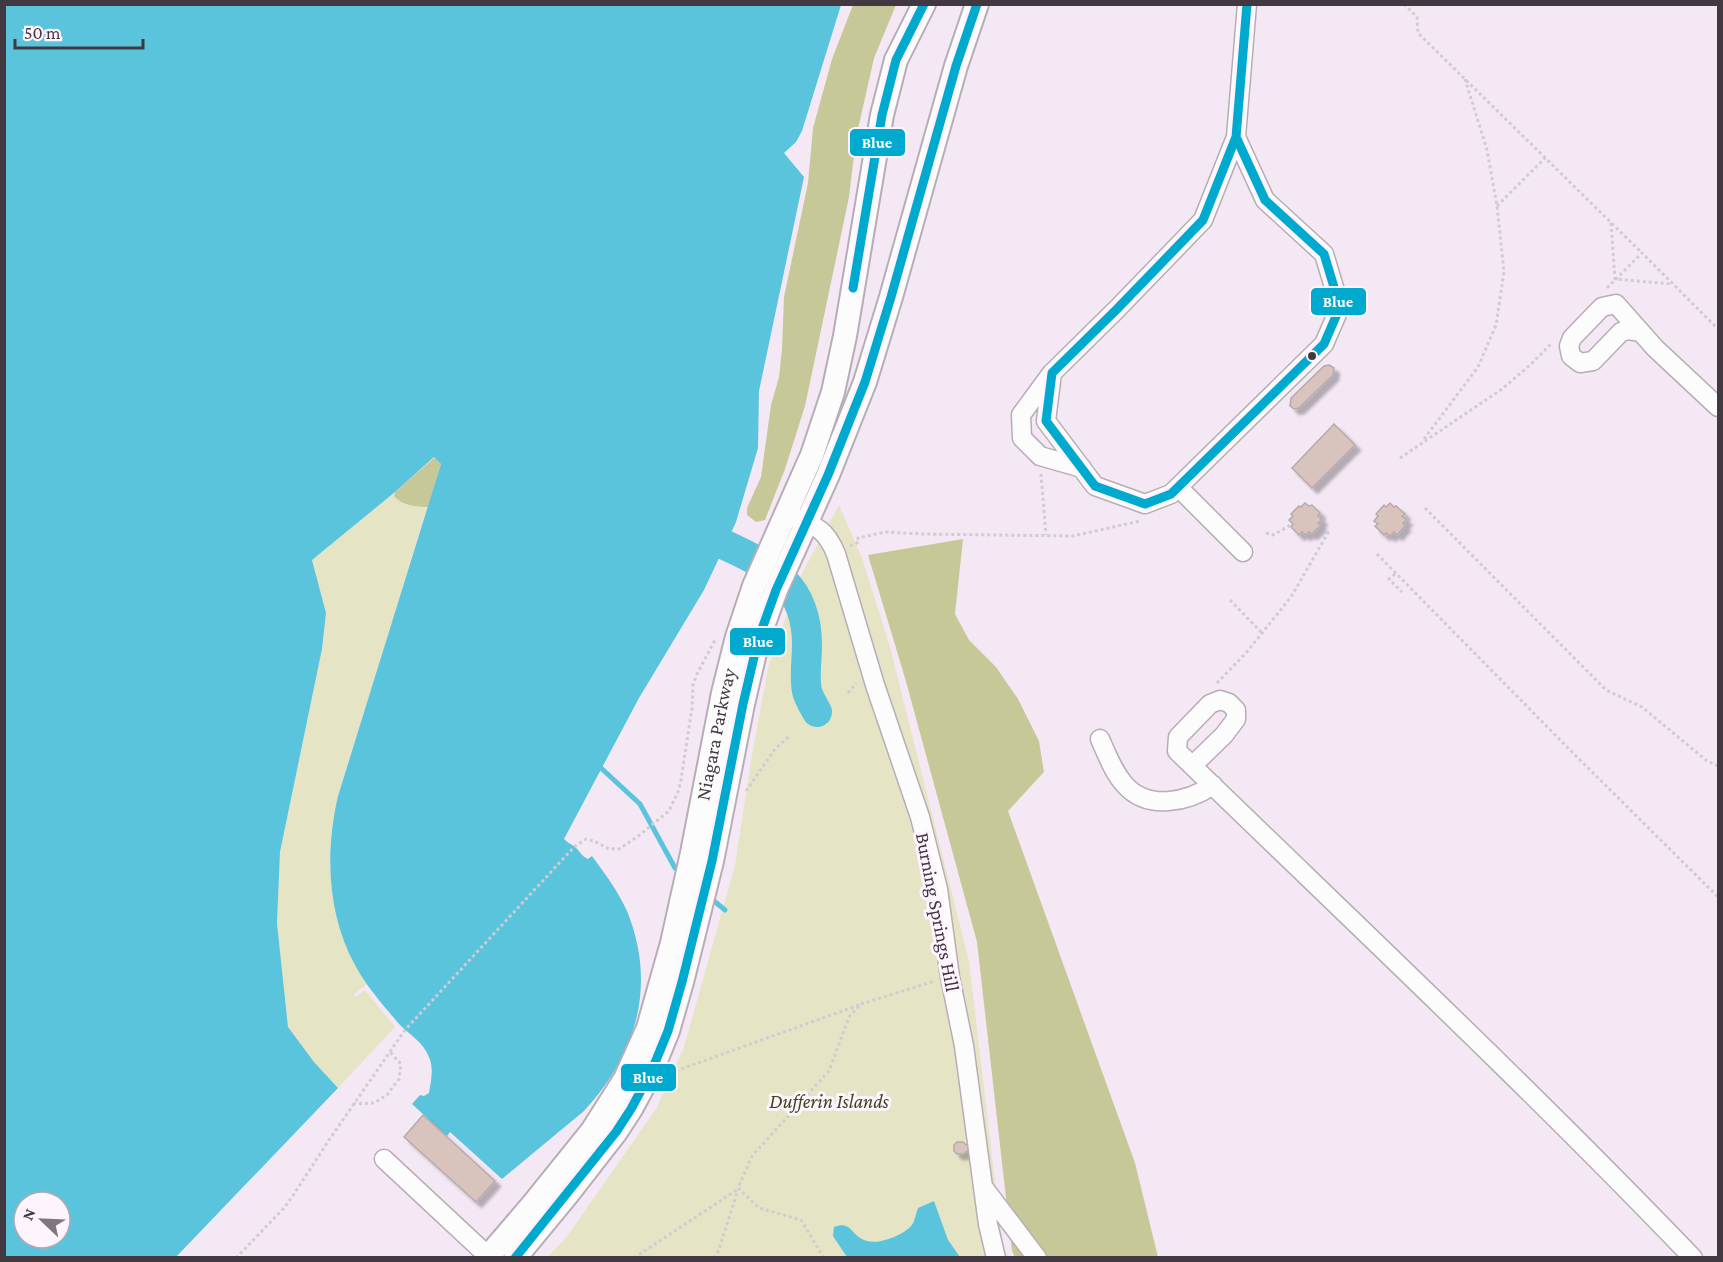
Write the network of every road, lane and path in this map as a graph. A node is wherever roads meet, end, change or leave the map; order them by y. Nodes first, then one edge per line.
1 (915, 4) edge
2 (924, 4) edge
3 (977, 4) edge
4 (1247, 4) edge
5 (1404, 4) edge
6 (896, 60) junction
7 (1465, 79) junction
8 (1236, 137) junction
9 (1545, 158) junction
10 (1497, 206) junction
11 (1611, 223) junction
12 (1642, 253) dead end
13 (1673, 284) dead end
14 (1641, 332) dead end
15 (1052, 373) junction
16 (1719, 408) edge
17 (1422, 443) dead end
18 (1040, 456) junction
19 (1082, 468) junction
20 (1178, 487) junction
21 (1425, 508) dead end
22 (1150, 519) dead end
23 (790, 524) junction
24 (1291, 525) dead end
25 (1329, 531) dead end
26 (1266, 533) dead end
27 (1046, 535) junction
28 (850, 545) dead end
29 (1243, 552) dead end
30 (1377, 554) dead end
31 (1395, 574) junction
32 (1402, 592) dead end
33 (1230, 600) dead end
34 (719, 633) dead end
35 (1262, 633) junction
36 (1213, 687) dead end
37 (789, 736) dead end
38 (1100, 739) dead end
39 (1193, 765) dead end
40 (1719, 766) edge
41 (752, 782) dead end
42 (1213, 785) junction
43 (702, 857) junction
44 (1719, 897) edge
45 (692, 903) junction
46 (950, 977) junction
47 (861, 1004) junction
48 (390, 1052) junction
49 (663, 1076) dead end
50 (353, 1104) junction
51 (384, 1160) dead end
52 (983, 1186) junction
53 (738, 1188) junction
54 (236, 1257) edge
55 (488, 1257) edge
56 (515, 1257) edge
57 (634, 1257) edge
58 (714, 1257) edge
59 (824, 1257) edge
60 (996, 1257) edge
61 (1037, 1257) edge
62 (1693, 1257) edge

1 - 6 street
2 - 6 main road, Niagara Parkway
3 - 23 main road
4 - 8 street
5 - 7 path
6 - 23 main road, Niagara Parkway
7 - 9 path
7 - 10 path
8 - 15 street
8 - 20 street
9 - 10 path
9 - 11 path
10 - 17 path
11 - 12 path
11 - 13 path
14 - 16 street
15 - 18 street
15 - 19 street
18 - 19 street
18 - 27 path
19 - 20 street
20 - 29 street
21 - 40 path
22 - 27 path
23 - 43 main road, Niagara Parkway
23 - 43 main road, Niagara Parkway
23 - 46 street, Burning Springs Hill
24 - 26 path
25 - 35 path
27 - 28 path
30 - 31 path
31 - 32 path
31 - 44 path
33 - 35 path
34 - 48 path
35 - 36 path
37 - 41 path
38 - 42 street
39 - 42 street
42 - 62 street
43 - 45 main road, Niagara Parkway
45 - 55 main road, Niagara Parkway
45 - 56 main road, Niagara Parkway
46 - 47 path
46 - 52 street, Burning Springs Hill
47 - 49 path
47 - 53 path
48 - 50 path
48 - 50 path
50 - 54 path
51 - 55 street
52 - 60 street
52 - 61 street, Burning Springs Hill
53 - 57 path
53 - 58 path
53 - 59 path

